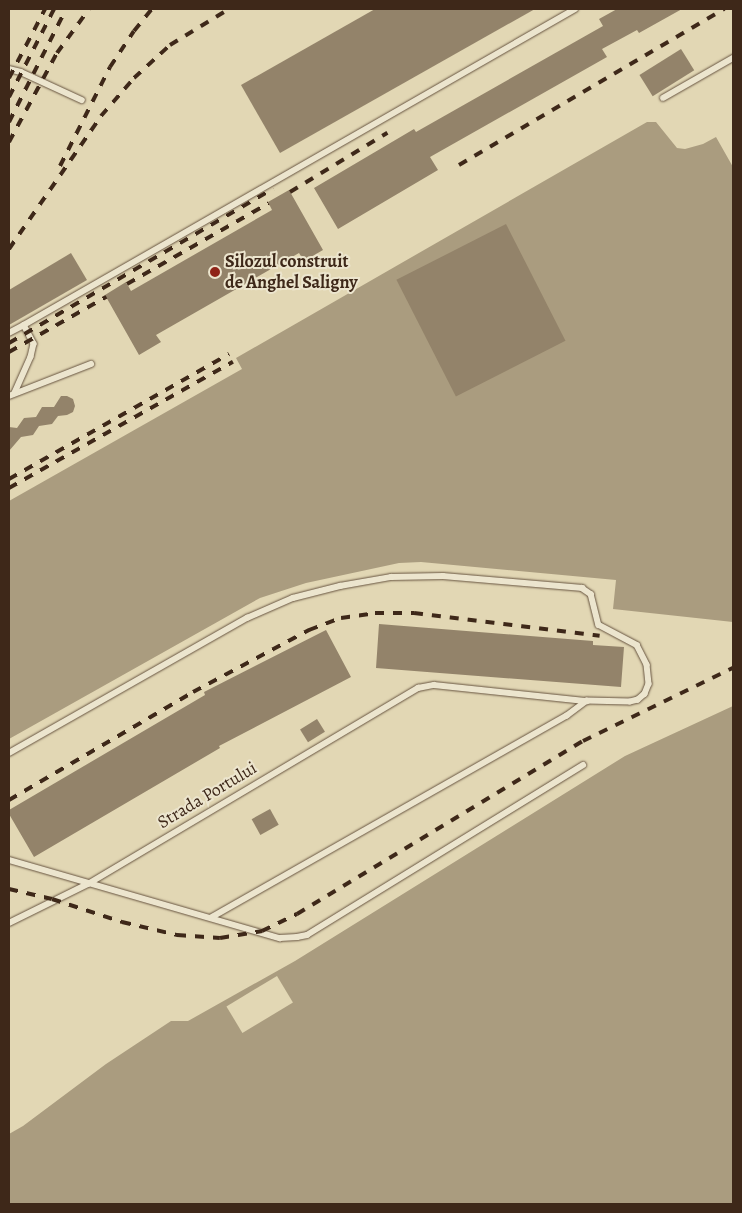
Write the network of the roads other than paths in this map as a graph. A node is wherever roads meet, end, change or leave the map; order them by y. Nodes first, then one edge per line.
1 (575, 9) edge
2 (733, 58) edge
3 (9, 69) edge
4 (664, 98) dead end
5 (82, 100) dead end
6 (24, 325) junction
7 (9, 333) edge
8 (91, 364) dead end
9 (12, 394) edge
10 (587, 701) junction
11 (9, 753) edge
12 (583, 765) dead end
13 (9, 860) edge
14 (88, 884) junction
15 (212, 918) junction
16 (9, 923) edge

1 - 6 lane
2 - 4 lane
3 - 5 lane
6 - 7 lane
6 - 9 lane
8 - 9 lane
10 - 11 lane
10 - 14 lane, Strada Portului
10 - 15 lane
12 - 15 lane
13 - 14 lane
14 - 15 lane
14 - 16 lane, Strada Portului

